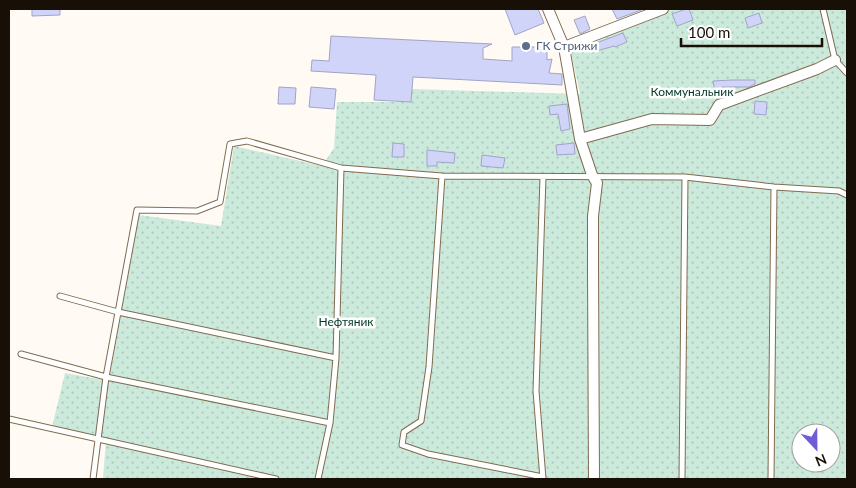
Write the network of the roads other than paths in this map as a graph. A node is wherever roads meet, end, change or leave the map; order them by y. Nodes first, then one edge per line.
1 (548, 9) edge
2 (663, 9) edge
3 (823, 9) edge
4 (564, 47) junction
5 (835, 60) junction
6 (847, 73) edge
7 (580, 139) junction
8 (341, 168) junction
9 (442, 176) junction
10 (592, 176) junction
11 (543, 177) junction
12 (685, 177) junction
13 (774, 187) junction
14 (847, 195) edge
15 (60, 296) dead end
16 (118, 312) junction
17 (21, 354) dead end
18 (336, 358) junction
19 (106, 377) junction
20 (9, 419) edge
21 (330, 423) junction
22 (97, 438) junction
23 (543, 478) edge
24 (93, 479) edge
25 (276, 479) edge
26 (318, 479) edge
27 (594, 479) edge
28 (682, 479) edge
29 (770, 479) edge

1 - 4 street
2 - 4 street
3 - 5 lane
4 - 7 street
5 - 6 lane
5 - 7 street
7 - 10 street
8 - 9 lane
8 - 16 lane
8 - 18 lane
9 - 11 lane
9 - 23 lane
10 - 11 lane
10 - 12 lane
10 - 27 street
11 - 23 lane
12 - 13 lane
12 - 28 lane
13 - 14 lane
13 - 29 lane
15 - 16 lane
16 - 18 lane
16 - 19 lane
17 - 19 lane
18 - 21 lane
19 - 21 lane
19 - 22 lane
20 - 22 lane
21 - 26 lane
22 - 24 lane
22 - 25 lane

